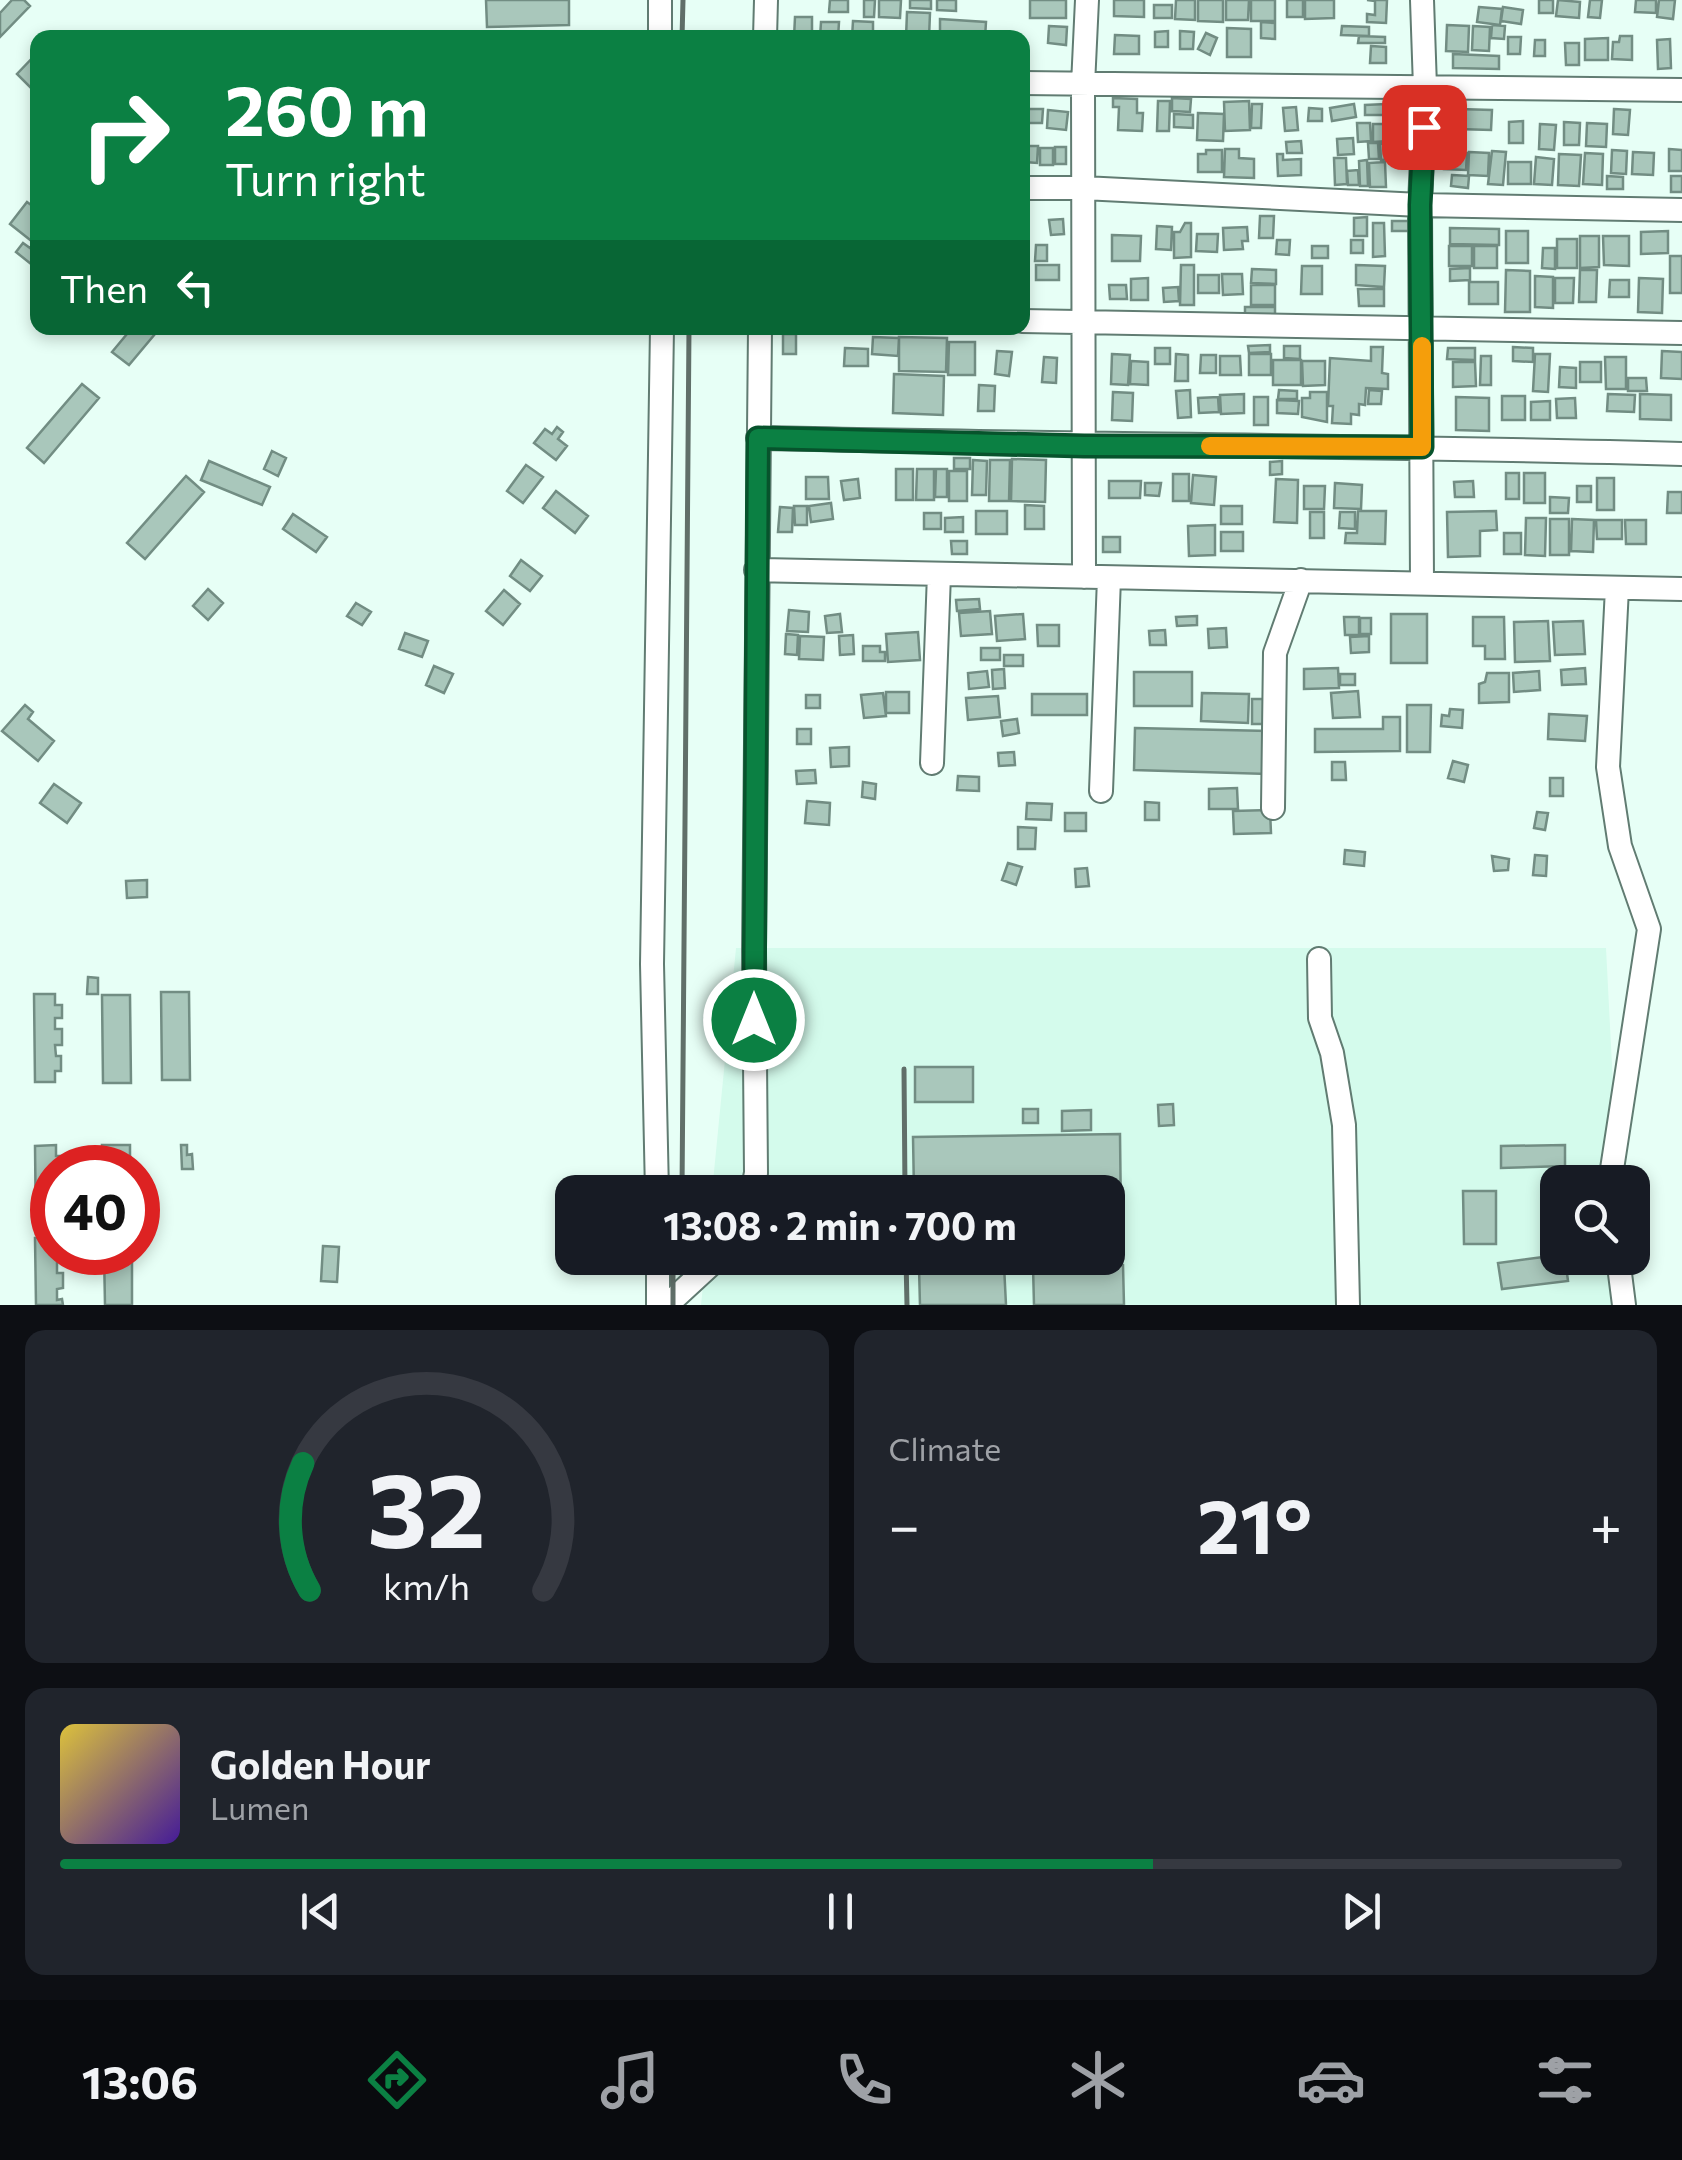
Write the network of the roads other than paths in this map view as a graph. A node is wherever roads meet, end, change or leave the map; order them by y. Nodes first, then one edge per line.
1 (660, 0) edge
2 (766, 0) edge
3 (1086, 0) edge
4 (1422, 0) edge
5 (660, 30) edge
6 (766, 30) edge
7 (1030, 83) edge
8 (1083, 85) junction
9 (1426, 87) junction
10 (1682, 90) edge
11 (1030, 188) edge
12 (1083, 188) junction
13 (1420, 205) junction
14 (1682, 210) edge
15 (1030, 321) edge
16 (1083, 324) junction
17 (1422, 327) junction
18 (1682, 332) edge
19 (662, 335) edge
20 (760, 335) edge
21 (758, 438) junction
22 (1084, 446) junction
23 (1422, 447) junction
24 (1682, 454) edge
25 (756, 570) junction
26 (939, 574) junction
27 (1084, 577) junction
28 (1109, 578) junction
29 (1301, 580) junction
30 (1422, 582) junction
31 (1617, 588) junction
32 (1682, 589) edge
33 (932, 762) dead end
34 (1101, 791) dead end
35 (1273, 808) dead end
36 (1319, 959) dead end
37 (1613, 1165) edge
38 (657, 1175) edge
39 (756, 1175) edge
40 (658, 1275) edge
41 (699, 1275) edge
42 (1620, 1275) edge
43 (658, 1305) edge
44 (666, 1305) edge
45 (1348, 1305) edge
46 (1624, 1305) edge

1 - 5 street
2 - 6 street
3 - 8 street
4 - 9 street
7 - 8 street
8 - 9 street
8 - 12 street
9 - 10 street
9 - 13 street
11 - 12 street
12 - 13 street
12 - 16 street
13 - 14 street
13 - 17 street
15 - 16 street
16 - 17 street
16 - 22 street
17 - 18 street
17 - 23 street
19 - 38 street
20 - 21 street
21 - 22 street
21 - 25 street
22 - 23 street
22 - 27 street
23 - 24 street
23 - 30 street
25 - 26 street
25 - 39 street
26 - 27 street
26 - 33 street
27 - 28 street
28 - 29 street
28 - 34 street
29 - 30 street
29 - 35 street
30 - 31 street
31 - 32 street
31 - 37 street
36 - 45 street
40 - 43 street
41 - 44 street
42 - 46 street

